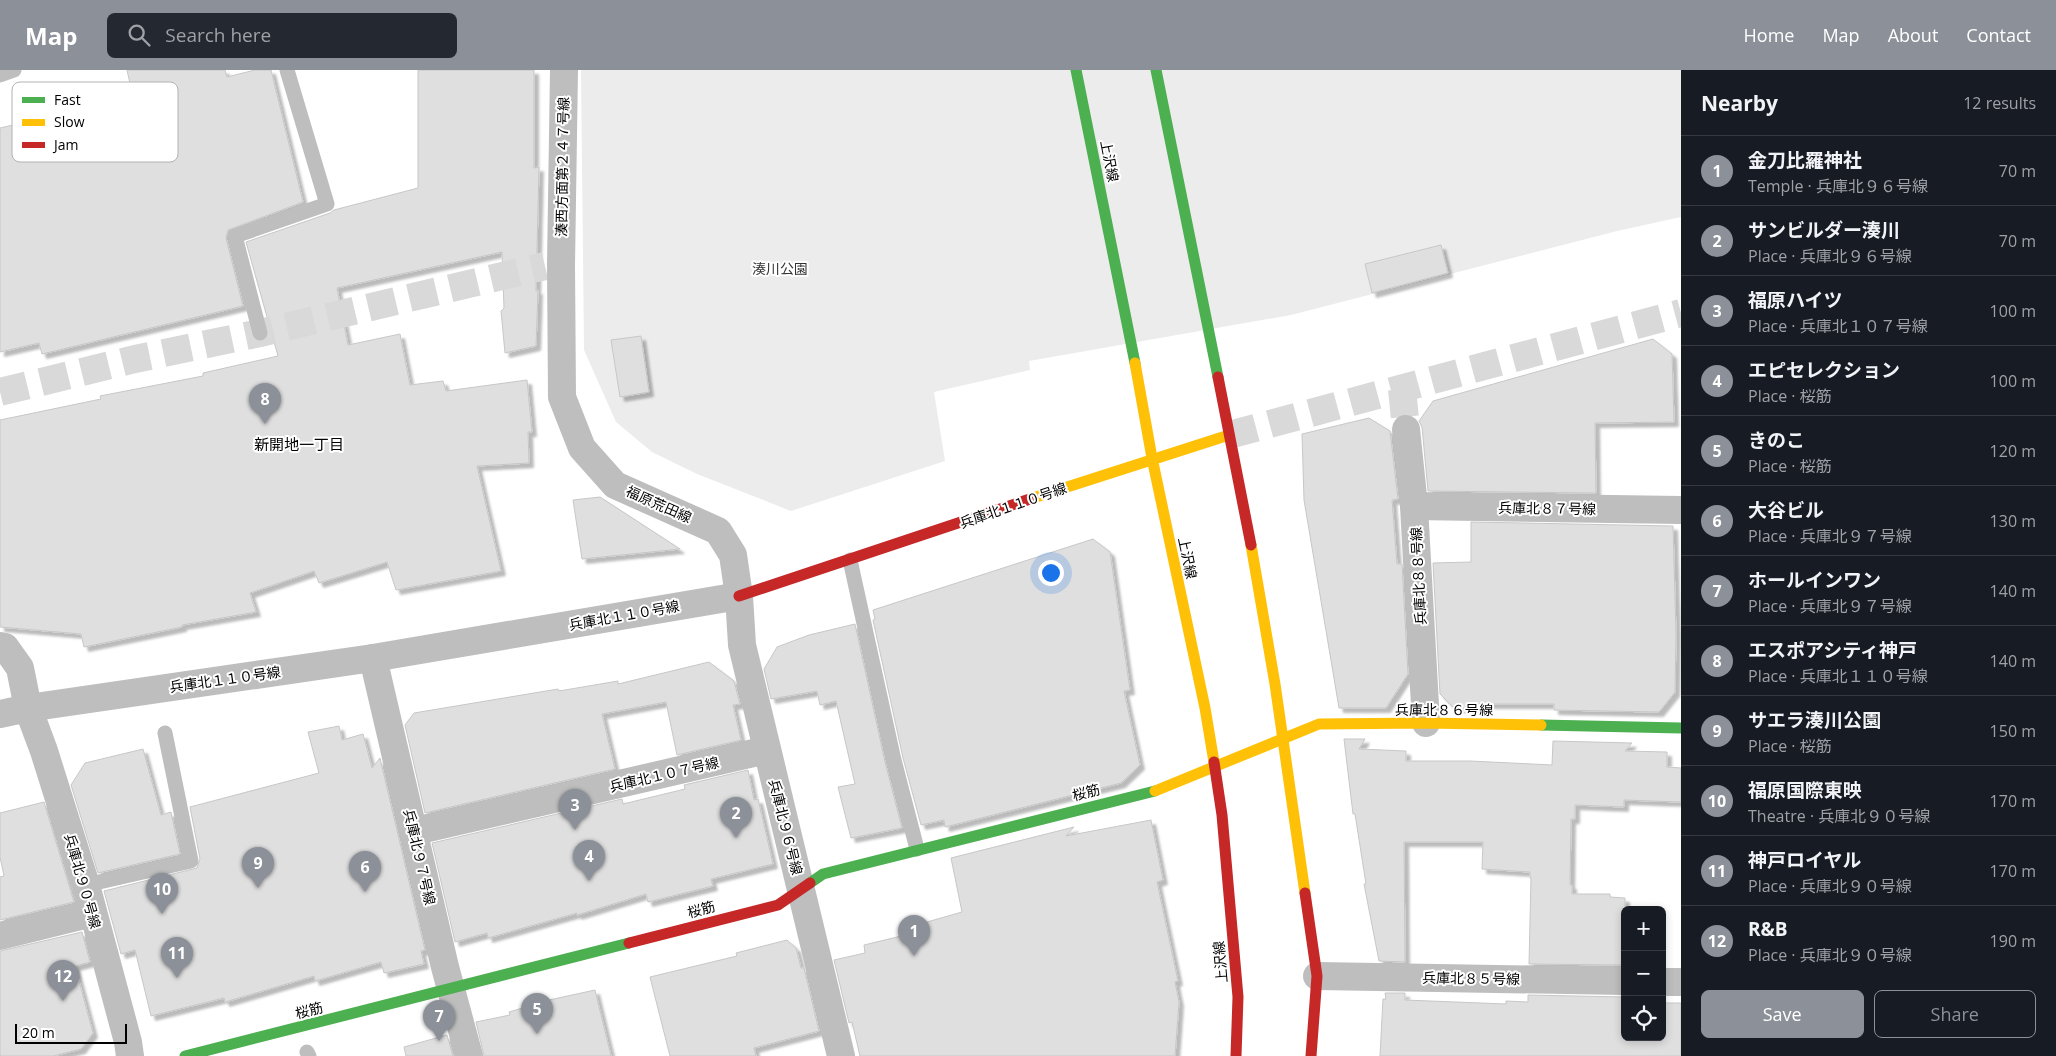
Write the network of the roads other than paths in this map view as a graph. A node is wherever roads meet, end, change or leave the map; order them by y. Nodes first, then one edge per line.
1 (14, 70) edge
2 (287, 70) edge
3 (564, 70) edge
4 (1076, 70) edge
5 (1156, 70) edge
6 (0, 75) edge
7 (561, 265) joint
8 (260, 333) dead end
9 (1406, 429) tunnel mouth
10 (1229, 435) junction
11 (1152, 458) junction
12 (1414, 506) junction
13 (1681, 510) edge
14 (850, 560) junction
15 (739, 596) junction
16 (0, 646) edge
17 (373, 658) junction
18 (28, 708) junction
19 (0, 714) edge
20 (1426, 723) junction
21 (1681, 728) edge
22 (164, 733) dead end
23 (1283, 739) junction
24 (767, 750) junction
25 (1214, 767) junction
26 (415, 832) junction
27 (917, 849) junction
28 (86, 885) junction
29 (802, 890) junction
30 (93, 913) junction
31 (0, 936) edge
32 (1317, 976) junction
33 (1621, 981) edge
34 (1666, 982) edge
35 (1681, 982) edge
36 (451, 990) junction
37 (130, 1056) edge
38 (185, 1056) edge
39 (469, 1056) edge
40 (842, 1056) edge
41 (1236, 1056) edge
42 (1311, 1056) edge

1 - 6 lane
2 - 8 lane
3 - 7 street, 湊西方面第２４７号線
4 - 11 street, 上沢線
5 - 10 street
7 - 15 street, 福原荒田線
9 - 12 street, 兵庫北８８号線
10 - 11 street, 兵庫北１１０号線
10 - 23 street
11 - 14 street, 兵庫北１１０号線
11 - 25 street, 上沢線
12 - 13 street, 兵庫北８７号線
12 - 20 street, 兵庫北８８号線
14 - 15 street, 兵庫北１１０号線
14 - 27 lane
15 - 17 street, 兵庫北１１０号線
15 - 24 street, 兵庫北９６号線
16 - 18 street, 兵庫北９０号線
17 - 18 street, 兵庫北１１０号線
17 - 26 street, 兵庫北９７号線
18 - 19 street, 兵庫北１１０号線
18 - 28 street, 兵庫北９０号線
20 - 21 street, 兵庫北８６号線
20 - 23 street, 兵庫北８６号線
22 - 28 lane
23 - 25 street, 兵庫北８６号線
23 - 32 street
24 - 26 street, 兵庫北１０７号線
24 - 29 street, 兵庫北９６号線
25 - 27 street, 桜筋
25 - 41 street, 上沢線
26 - 36 street, 兵庫北９７号線
27 - 29 street, 桜筋
28 - 30 street, 兵庫北９０号線
29 - 36 street, 桜筋
29 - 40 street, 兵庫北９６号線
30 - 31 street
30 - 37 street, 兵庫北９０号線
32 - 33 street, 兵庫北８５号線
32 - 42 street
34 - 35 street
36 - 38 street, 桜筋
36 - 39 street, 兵庫北９７号線

